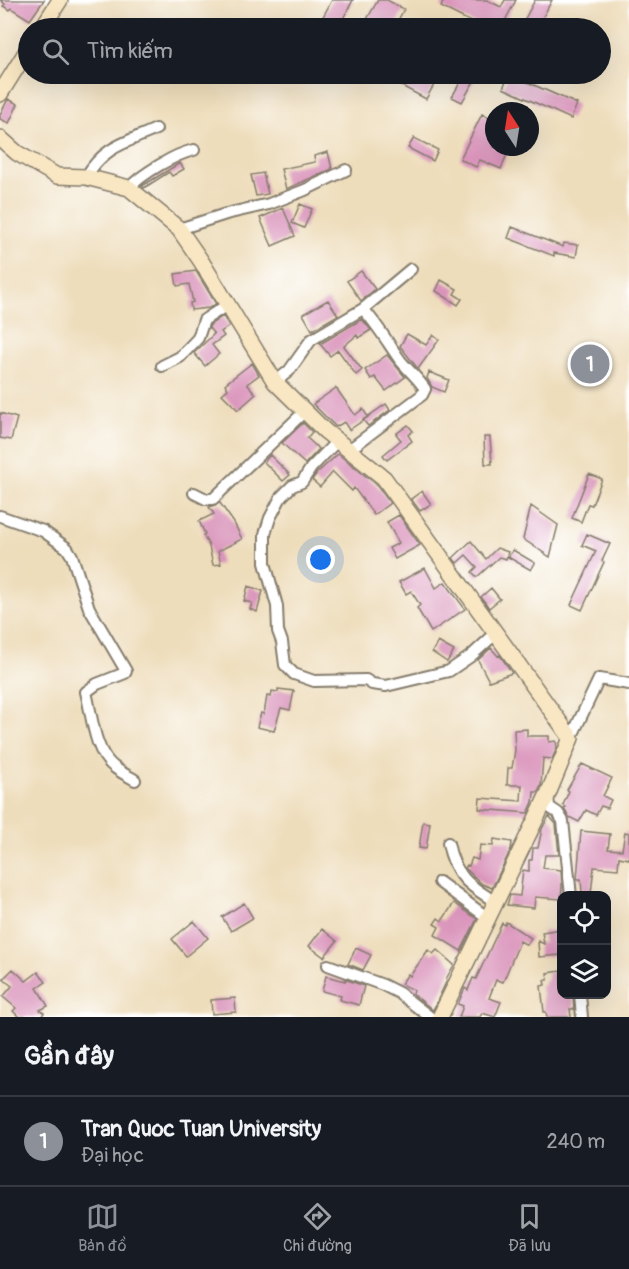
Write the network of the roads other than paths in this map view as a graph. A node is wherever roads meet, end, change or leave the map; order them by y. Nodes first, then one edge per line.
1 (60, 0) edge
2 (48, 18) edge
3 (18, 66) edge
4 (0, 94) edge
5 (156, 129) dead end
6 (0, 138) edge
7 (194, 150) dead end
8 (346, 170) dead end
9 (86, 177) junction
10 (129, 188) junction
11 (179, 229) junction
12 (411, 268) dead end
13 (227, 305) junction
14 (363, 309) junction
15 (162, 366) dead end
16 (276, 382) junction
17 (306, 410) junction
18 (344, 445) junction
19 (194, 493) dead end
20 (0, 516) edge
21 (495, 634) junction
22 (629, 684) edge
23 (571, 738) junction
24 (135, 780) dead end
25 (548, 794) junction
26 (448, 843) dead end
27 (439, 882) dead end
28 (570, 891) edge
29 (495, 902) junction
30 (488, 918) junction
31 (328, 965) dead end
32 (580, 999) edge
33 (430, 1017) edge
34 (440, 1017) edge
35 (582, 1017) edge

1 - 2 street
3 - 4 street
5 - 9 street
6 - 9 street
7 - 10 street
8 - 11 street
9 - 10 street
10 - 11 street
11 - 13 street
12 - 14 street
13 - 15 street
13 - 16 street
14 - 16 street
14 - 18 street
16 - 17 street
17 - 18 street
17 - 19 street
18 - 21 street
18 - 21 street
20 - 24 street
21 - 23 street
22 - 23 street
23 - 25 street
25 - 28 street
25 - 29 street
26 - 29 street
27 - 30 street
29 - 30 street
30 - 34 street
31 - 33 street
32 - 35 street

